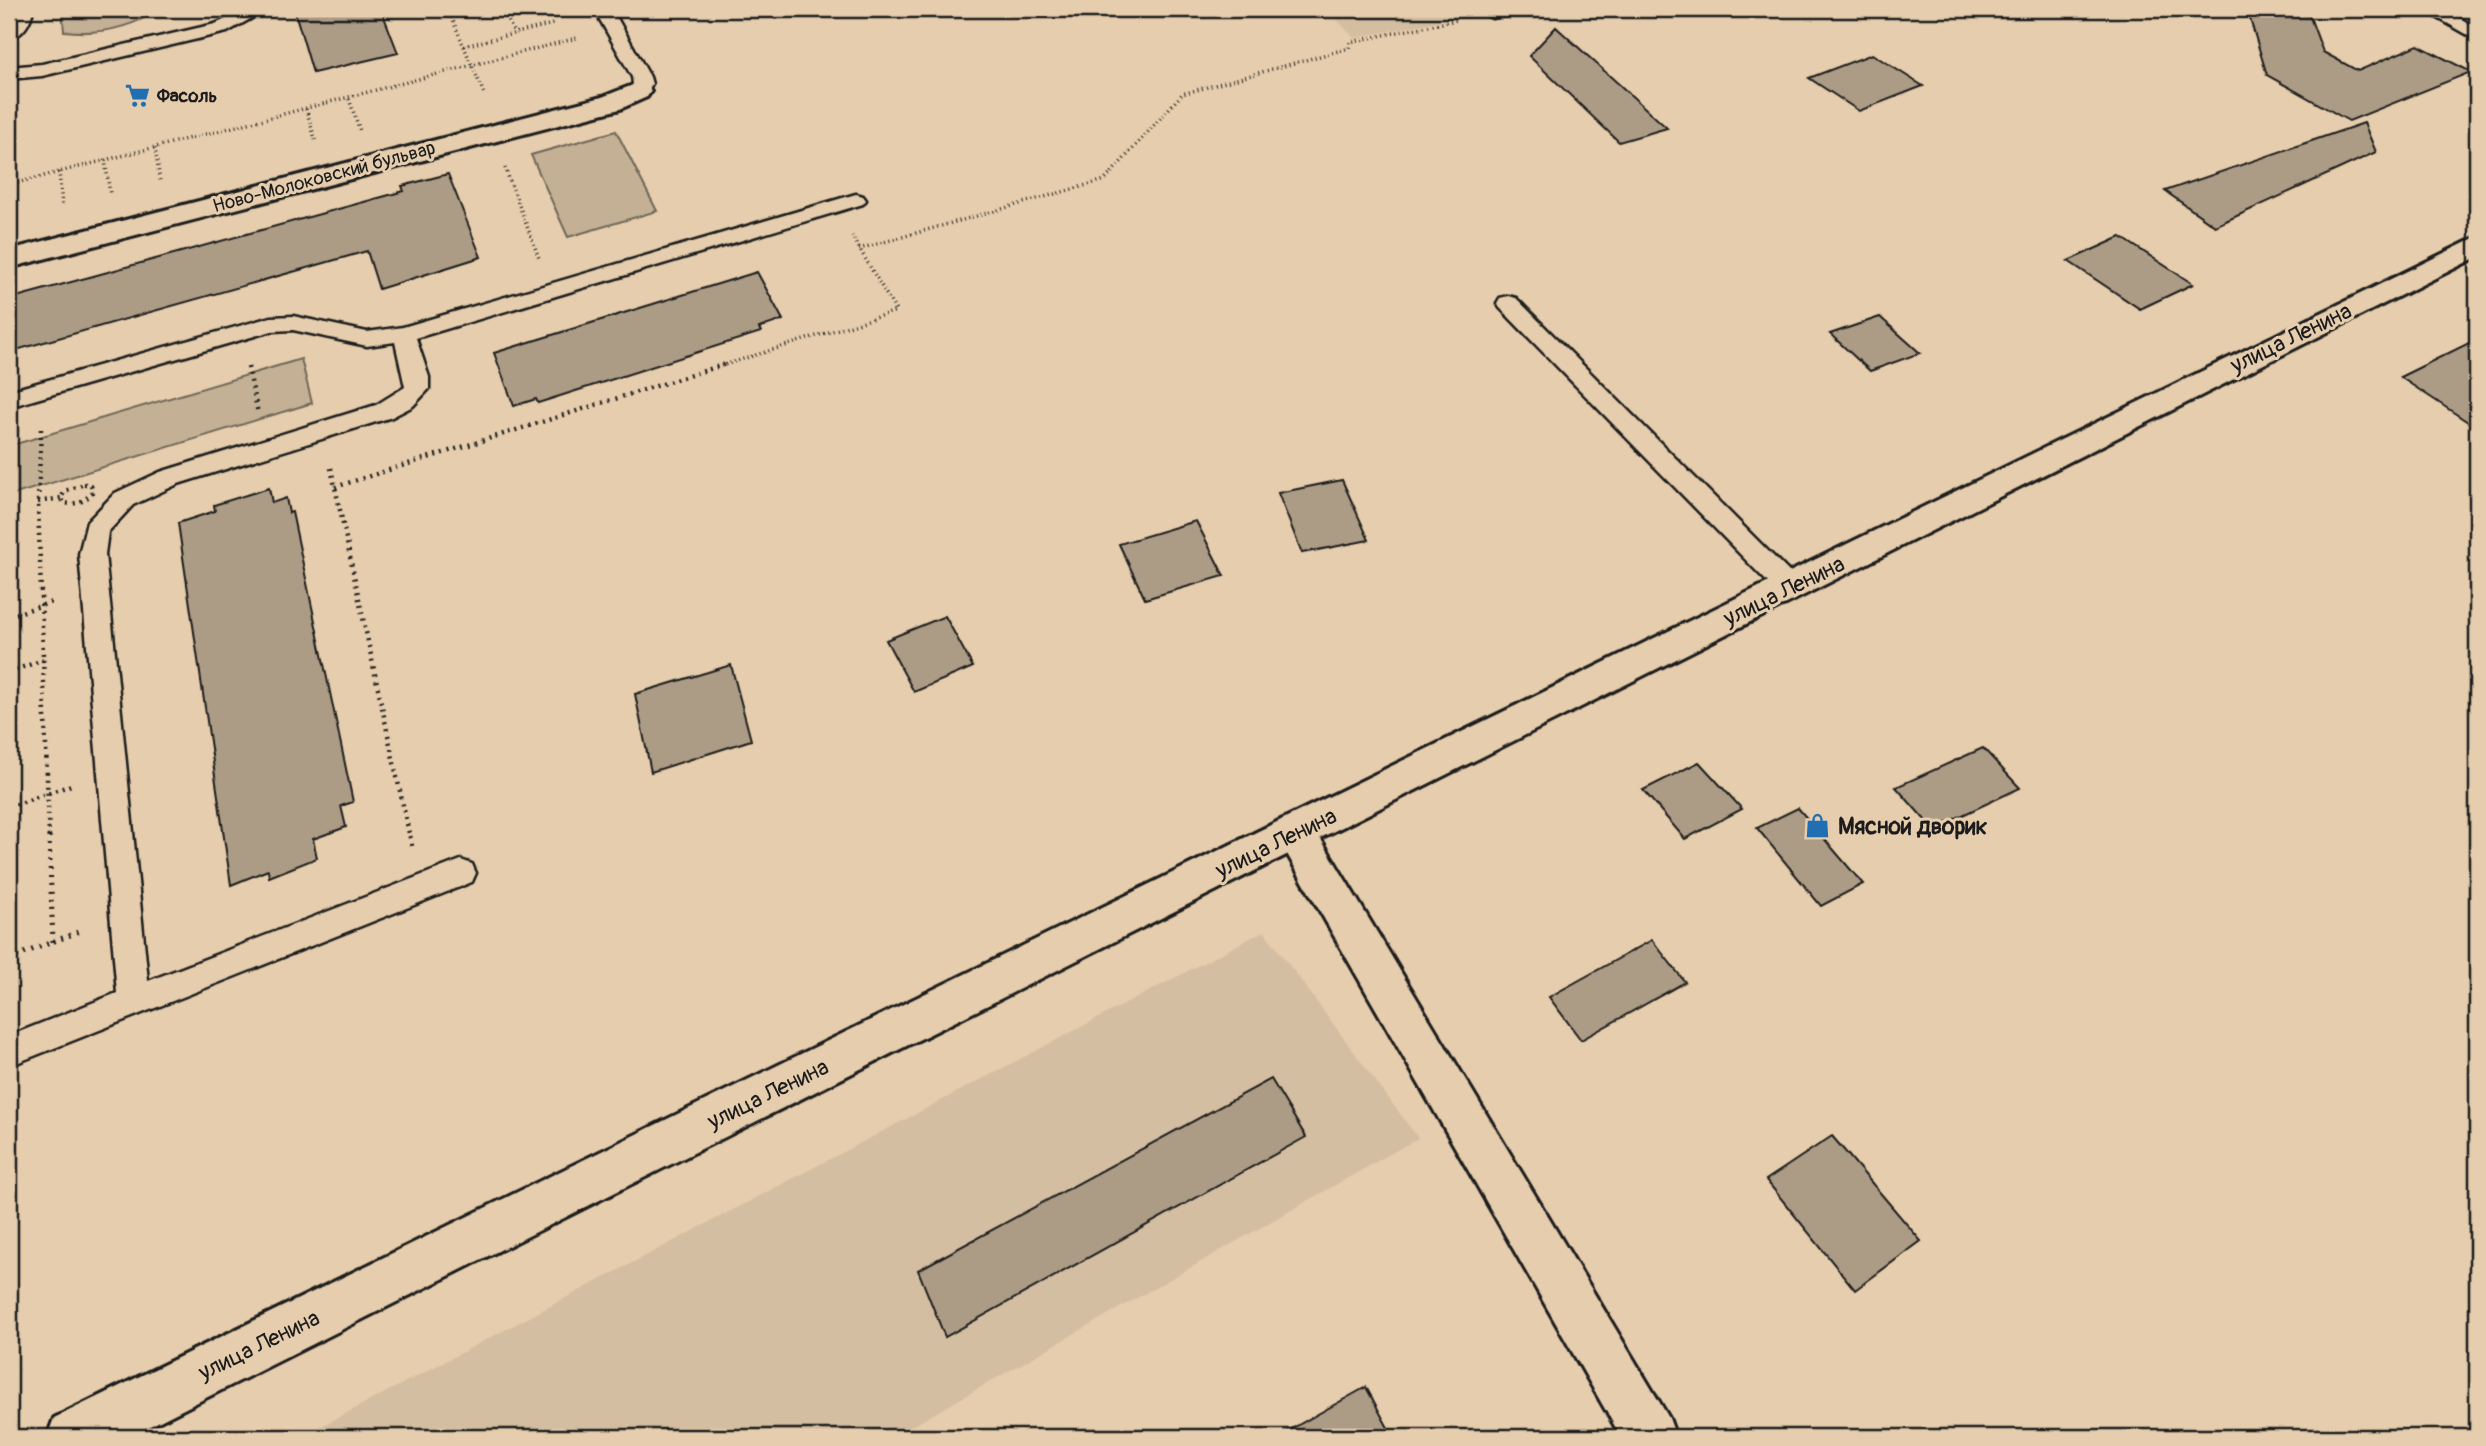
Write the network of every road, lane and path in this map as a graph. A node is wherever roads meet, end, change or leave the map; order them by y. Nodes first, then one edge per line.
1 (24, 9) edge
2 (245, 9) edge
3 (480, 9) edge
4 (503, 9) edge
5 (603, 9) edge
6 (1517, 9) edge
7 (2431, 9) edge
8 (1492, 13) joint
9 (451, 16) dead end
10 (553, 24) dead end
11 (614, 29) junction
12 (514, 33) junction
13 (9, 34) edge
14 (2477, 35) edge
15 (464, 46) dead end
16 (9, 73) edge
17 (638, 91) joint
18 (349, 99) junction
19 (306, 109) junction
20 (362, 136) dead end
21 (318, 147) dead end
22 (155, 148) junction
23 (105, 160) junction
24 (59, 172) junction
25 (10, 184) edge
26 (162, 188) dead end
27 (856, 200) dead end
28 (111, 201) dead end
29 (834, 206) junction
30 (63, 214) dead end
31 (15, 226) dead end
32 (2477, 246) edge
33 (859, 248) junction
34 (9, 259) edge
35 (1508, 303) dead end
36 (240, 332) junction
37 (404, 334) junction
38 (39, 390) junction
39 (9, 399) edge
40 (271, 410) dead end
41 (323, 430) junction
42 (335, 486) junction
43 (61, 498) dead end
44 (38, 502) junction
45 (1789, 588) junction
46 (44, 660) junction
47 (9, 672) edge
48 (113, 771) junction
49 (48, 793) junction
50 (9, 807) edge
51 (1296, 833) junction
52 (461, 873) dead end
53 (421, 888) junction
54 (126, 914) junction
55 (53, 942) junction
56 (9, 959) edge
57 (134, 1001) junction
58 (9, 1051) edge
59 (73, 1437) edge
60 (1650, 1437) edge

1 - 13 lane
2 - 16 lane
3 - 9 path
4 - 12 path
5 - 11 lane
6 - 8 lane
7 - 14 lane
8 - 33 path
10 - 12 path
11 - 17 lane
11 - 18 path
12 - 15 path
17 - 34 main road, Ново-Молоковский бульвар
18 - 19 path
18 - 20 path
19 - 21 path
19 - 22 path
22 - 23 path
22 - 26 path
23 - 24 path
23 - 28 path
24 - 25 path
24 - 30 path
25 - 31 path
27 - 29 lane
29 - 33 path
29 - 37 lane
32 - 45 main road, улица Ленина
33 - 42 path
35 - 45 lane
36 - 37 lane
36 - 38 lane
36 - 40 path
37 - 41 lane
38 - 39 lane
38 - 44 path
41 - 42 path
41 - 48 lane
42 - 53 path
43 - 44 path
44 - 46 path
45 - 51 main road, улица Ленина
46 - 47 path
46 - 49 path
48 - 49 path
48 - 54 lane
49 - 50 path
49 - 55 path
51 - 59 main road, улица Ленина
51 - 60 main road
52 - 53 lane
53 - 57 lane
54 - 55 path
54 - 57 lane
55 - 56 path
57 - 58 lane

